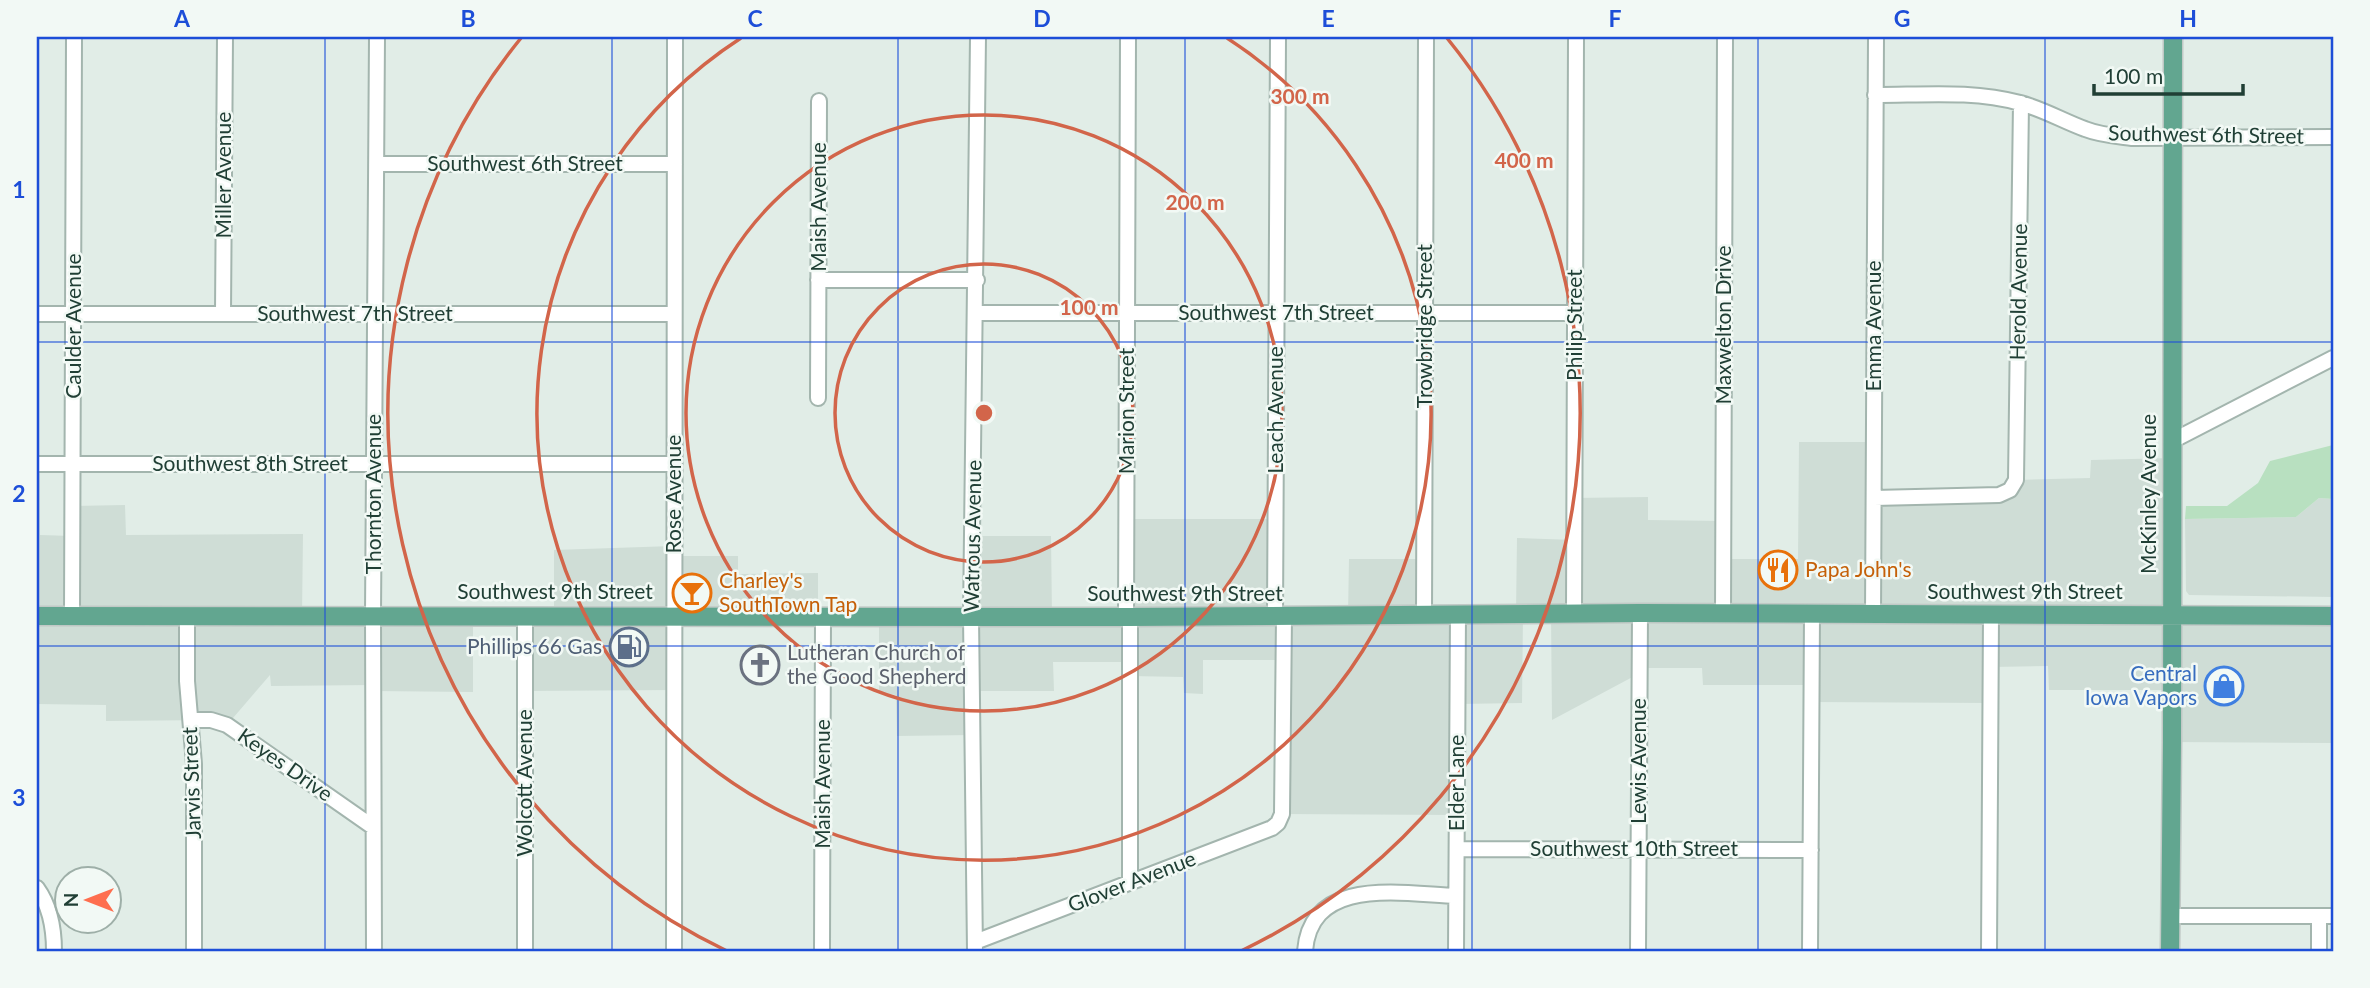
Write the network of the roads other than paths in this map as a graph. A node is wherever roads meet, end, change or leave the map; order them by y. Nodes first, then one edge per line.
1 (75, 37) edge
2 (225, 37) edge
3 (377, 37) edge
4 (675, 37) edge
5 (978, 37) edge
6 (1128, 37) edge
7 (1278, 37) edge
8 (1426, 37) edge
9 (1576, 37) edge
10 (1726, 37) edge
11 (1876, 37) edge
12 (2173, 37) edge
13 (1875, 95) junction
14 (819, 101) dead end
15 (2021, 103) junction
16 (2333, 136) edge
17 (2172, 137) junction
18 (376, 164) junction
19 (675, 164) junction
20 (818, 280) junction
21 (977, 280) junction
22 (74, 313) junction
23 (223, 313) junction
24 (976, 313) junction
25 (1127, 313) junction
26 (1276, 313) junction
27 (1425, 313) junction
28 (1575, 313) junction
29 (37, 314) edge
30 (375, 314) junction
31 (674, 314) junction
32 (2333, 358) edge
33 (818, 397) dead end
34 (2172, 441) junction
35 (73, 463) junction
36 (37, 464) edge
37 (374, 464) junction
38 (674, 464) junction
39 (1874, 498) junction
40 (1574, 613) junction
41 (1640, 613) junction
42 (1424, 614) junction
43 (1458, 614) junction
44 (1723, 614) junction
45 (1812, 614) junction
46 (37, 615) edge
47 (72, 615) junction
48 (187, 615) junction
49 (373, 615) junction
50 (525, 615) junction
51 (1873, 615) junction
52 (1991, 615) junction
53 (673, 616) junction
54 (823, 616) junction
55 (1279, 616) junction
56 (2171, 616) junction
57 (2333, 616) edge
58 (971, 617) junction
59 (1128, 617) junction
60 (191, 720) junction
61 (1282, 814) joint
62 (373, 827) junction
63 (1457, 849) junction
64 (1639, 849) junction
65 (1811, 850) junction
66 (1130, 882) junction
67 (37, 888) edge
68 (1456, 896) junction
69 (2170, 916) junction
70 (2326, 916) edge
71 (44, 920) edge
72 (973, 948) edge
73 (54, 951) edge
74 (194, 951) edge
75 (374, 951) edge
76 (524, 951) edge
77 (674, 951) edge
78 (822, 951) edge
79 (1305, 951) edge
80 (1456, 951) edge
81 (1638, 951) edge
82 (1810, 951) edge
83 (1989, 951) edge
84 (2169, 951) edge
85 (2319, 951) edge

1 - 22 street, Caulder Avenue
2 - 23 street, Miller Avenue
3 - 18 street, Thornton Avenue
4 - 19 street, Rose Avenue
5 - 21 street, Watrous Avenue
6 - 25 street, Marion Street
7 - 26 street, Leach Avenue
8 - 27 street, Trowbridge Street
9 - 28 street, Philip Street
10 - 44 street, Maxwelton Drive
11 - 13 street, Emma Avenue
12 - 17 main road, McKinley Avenue
13 - 15 street, Southwest 6th Street
13 - 39 street, Emma Avenue
14 - 20 street, Maish Avenue
15 - 17 street, Southwest 6th Street
15 - 39 street, Herold Avenue
16 - 17 street, Southwest 6th Street
17 - 34 main road, McKinley Avenue
18 - 19 street, Southwest 6th Street
18 - 30 street, Thornton Avenue
19 - 31 street, Rose Avenue
20 - 21 street
20 - 33 street, Maish Avenue
21 - 24 street, Watrous Avenue
22 - 23 street, Southwest 7th Street
22 - 29 street, Southwest 7th Street
22 - 35 street, Caulder Avenue
23 - 30 street, Southwest 7th Street
24 - 25 street, Southwest 7th Street
24 - 58 street, Watrous Avenue
25 - 26 street, Southwest 7th Street
25 - 59 street, Marion Street
26 - 27 street, Southwest 7th Street
26 - 55 street, Leach Avenue
27 - 28 street, Southwest 7th Street
27 - 42 street, Trowbridge Street
28 - 40 street, Philip Street
30 - 31 street, Southwest 7th Street
30 - 37 street, Thornton Avenue
31 - 38 street, Rose Avenue
32 - 34 street
34 - 56 main road, McKinley Avenue
35 - 36 street, Southwest 8th Street
35 - 37 street, Southwest 8th Street
35 - 47 street, Caulder Avenue
37 - 38 street, Southwest 8th Street
37 - 49 street, Thornton Avenue
38 - 53 street, Rose Avenue
39 - 51 street, Emma Avenue
40 - 41 main road, Southwest 9th Street
40 - 43 main road, Southwest 9th Street
41 - 44 main road, Southwest 9th Street
41 - 64 street, Lewis Avenue
42 - 43 main road, Southwest 9th Street
42 - 55 main road, Southwest 9th Street
43 - 63 street, Elder Lane
44 - 45 main road, Southwest 9th Street
45 - 51 main road, Southwest 9th Street
45 - 65 street
46 - 47 main road, Southwest 9th Street
47 - 48 main road, Southwest 9th Street
48 - 49 main road, Southwest 9th Street
48 - 60 street, Jarvis Street
49 - 50 main road, Southwest 9th Street
49 - 62 street, Thornton Avenue
50 - 53 main road, Southwest 9th Street
50 - 76 street, Wolcott Avenue
51 - 52 main road, Southwest 9th Street
52 - 56 main road, Southwest 9th Street
52 - 83 street
53 - 54 main road, Southwest 9th Street
53 - 77 street, Rose Avenue
54 - 58 main road, Southwest 9th Street
54 - 78 street, Maish Avenue
55 - 59 main road, Southwest 9th Street
55 - 61 street, Leach Avenue
56 - 57 main road, Southwest 9th Street
56 - 69 main road, McKinley Avenue
58 - 59 main road, Southwest 9th Street
58 - 72 street, Watrous Avenue
59 - 66 street, Marion Street
60 - 62 street, Keyes Drive
60 - 74 street, Jarvis Street
61 - 66 street, Glover Avenue
62 - 75 street, Thornton Avenue
63 - 64 street, Southwest 10th Street
63 - 68 street, Elder Lane
64 - 65 street, Southwest 10th Street
64 - 81 street, Lewis Avenue
65 - 82 street
66 - 72 street, Glover Avenue
67 - 71 street
68 - 79 street
68 - 80 street, Elder Lane
69 - 70 street
69 - 84 main road, McKinley Avenue
70 - 85 street
71 - 73 street

